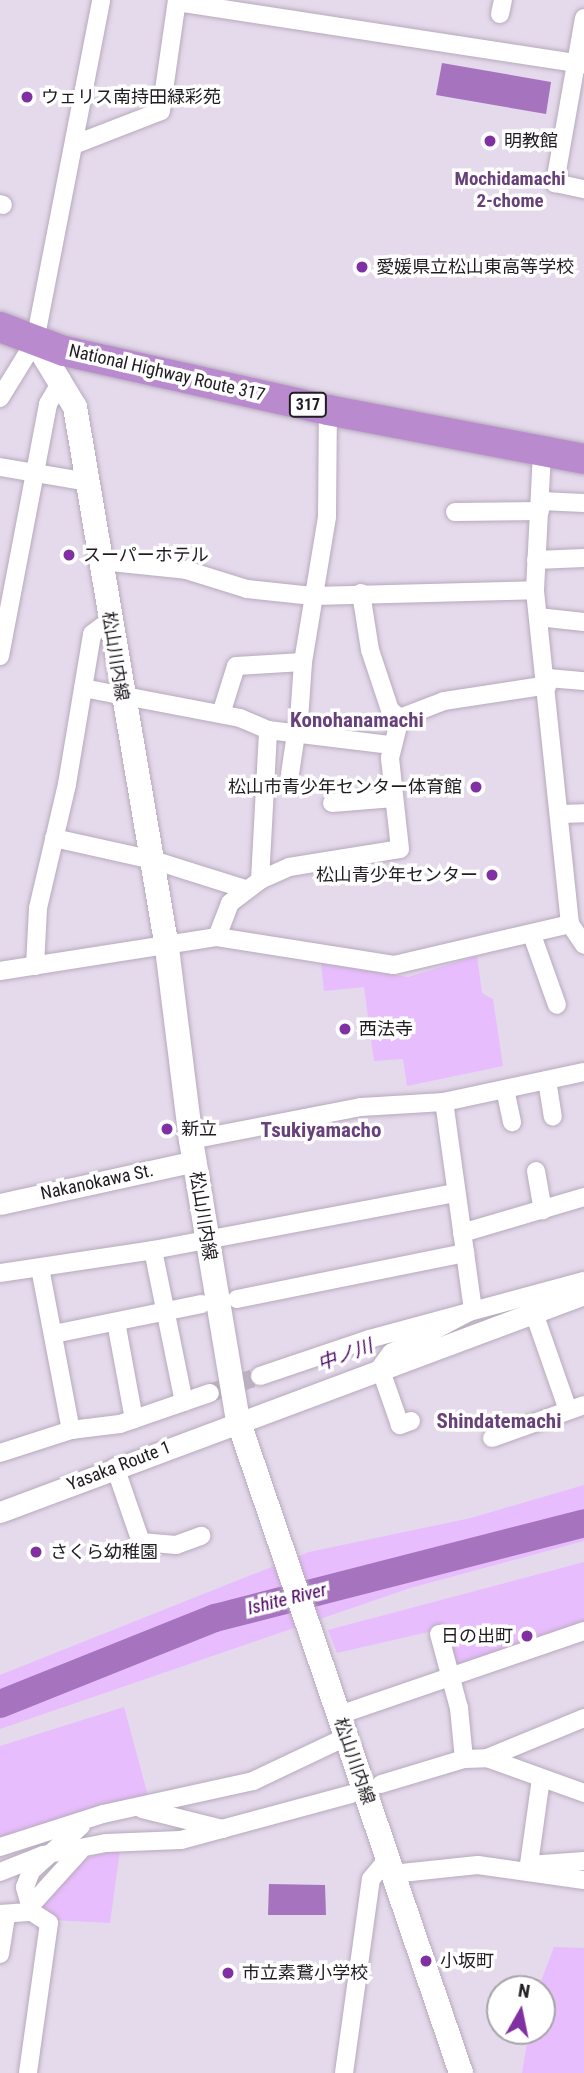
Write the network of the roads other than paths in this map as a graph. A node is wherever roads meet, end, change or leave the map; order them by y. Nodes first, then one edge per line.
1 (102, 0) edge
2 (177, 1) edge
3 (584, 18) edge
4 (580, 63) edge
5 (76, 144) junction
6 (584, 189) edge
7 (0, 327) edge
8 (35, 341) junction
9 (62, 380) junction
10 (0, 398) edge
11 (328, 410) junction
12 (542, 451) junction
13 (584, 459) edge
14 (0, 467) edge
15 (35, 474) junction
16 (88, 482) junction
17 (584, 503) edge
18 (541, 506) junction
19 (455, 512) dead end
20 (584, 558) edge
21 (536, 560) junction
22 (101, 561) junction
23 (535, 590) junction
24 (361, 593) junction
25 (313, 596) junction
26 (538, 617) junction
27 (109, 621) junction
28 (584, 622) edge
29 (0, 656) edge
30 (303, 662) junction
31 (548, 681) junction
32 (584, 681) edge
33 (83, 688) junction
34 (121, 695) junction
35 (221, 714) junction
36 (400, 718) junction
37 (268, 730) junction
38 (297, 734) junction
39 (391, 745) junction
40 (290, 774) dead end
41 (394, 798) junction
42 (332, 803) dead end
43 (584, 813) edge
44 (561, 814) junction
45 (54, 838) junction
46 (153, 860) junction
47 (575, 876) edge
48 (253, 885) junction
49 (570, 924) junction
50 (532, 935) junction
51 (217, 937) junction
52 (584, 944) edge
53 (167, 948) junction
54 (35, 966) junction
55 (0, 971) edge
56 (556, 1005) dead end
57 (584, 1072) edge
58 (547, 1080) junction
59 (505, 1089) junction
60 (444, 1102) junction
61 (553, 1117) dead end
62 (512, 1122) dead end
63 (193, 1150) junction
64 (536, 1171) dead end
65 (456, 1193) junction
66 (584, 1197) edge
67 (0, 1204) edge
68 (543, 1210) junction
69 (462, 1233) junction
70 (206, 1239) junction
71 (153, 1251) junction
72 (465, 1253) junction
73 (40, 1268) junction
74 (0, 1273) edge
75 (584, 1281) edge
76 (584, 1294) edge
77 (237, 1299) dead end
78 (202, 1304) dead end
79 (473, 1310) junction
80 (166, 1311) junction
81 (534, 1312) junction
82 (116, 1322) junction
83 (54, 1334) junction
84 (380, 1368) junction
85 (260, 1376) tunnel mouth
86 (210, 1393) tunnel mouth
87 (184, 1402) junction
88 (576, 1407) edge
89 (134, 1419) junction
90 (237, 1420) junction
91 (411, 1421) dead end
92 (71, 1430) junction
93 (492, 1438) dead end
94 (0, 1453) edge
95 (115, 1467) junction
96 (0, 1512) edge
97 (201, 1536) dead end
98 (584, 1631) edge
99 (439, 1634) dead end
100 (451, 1677) junction
101 (584, 1717) edge
102 (343, 1726) junction
103 (487, 1758) junction
104 (464, 1759) junction
105 (541, 1779) junction
106 (382, 1784) dead end
107 (584, 1793) edge
108 (351, 1794) dead end
109 (135, 1808) junction
110 (103, 1814) junction
111 (223, 1829) junction
112 (0, 1847) edge
113 (80, 1851) junction
114 (43, 1856) junction
115 (584, 1861) edge
116 (390, 1867) junction
117 (529, 1867) junction
118 (0, 1872) edge
119 (584, 1880) edge
120 (25, 1887) junction
121 (33, 1907) junction
122 (3, 1914) edge
123 (0, 1954) edge
124 (27, 2073) edge
125 (344, 2073) edge
126 (461, 2073) edge

1 - 5 street
2 - 4 street
2 - 5 street
3 - 4 street
4 - 6 street
5 - 8 street
7 - 8 highway, National Highway Route 317 / 317
8 - 9 main road, 松山川内線
8 - 10 street
8 - 11 highway, National Highway Route 317 / 317
9 - 15 street
9 - 16 main road, 松山川内線
11 - 12 highway, National Highway Route 317 / 317
11 - 25 street
12 - 13 highway, National Highway Route 317 / 317
12 - 18 street
14 - 15 street
15 - 16 street
15 - 29 street
16 - 22 main road, 松山川内線
17 - 18 street
18 - 19 street
18 - 21 street
20 - 21 street
21 - 23 street
22 - 25 street
22 - 27 main road, 松山川内線
23 - 24 street
23 - 26 street
24 - 25 street
24 - 36 street
25 - 30 street
26 - 28 street
26 - 31 street
27 - 33 street
27 - 34 main road, 松山川内線
30 - 35 street
30 - 38 street
31 - 32 street
31 - 36 street
31 - 44 street
33 - 34 street
33 - 45 street
34 - 35 street
34 - 46 main road, 松山川内線
35 - 37 street
36 - 39 street
37 - 38 street
37 - 48 street
38 - 39 street
38 - 40 street
39 - 41 street
41 - 42 street
41 - 48 street
43 - 44 street
44 - 47 street
45 - 46 street
45 - 54 street
46 - 48 street
46 - 53 main road, 松山川内線
47 - 49 street
48 - 51 street
49 - 50 street
49 - 52 street
50 - 51 street
50 - 56 street
51 - 53 street
53 - 54 street
53 - 63 main road, 松山川内線
54 - 55 street
57 - 58 street
58 - 59 street
58 - 61 street
59 - 60 street
59 - 62 street
60 - 63 street
60 - 65 street
63 - 67 street, Nakanokawa St.
63 - 70 main road, 松山川内線
64 - 68 street
65 - 69 street
65 - 70 street
66 - 68 street
68 - 69 street
69 - 72 street
70 - 71 street
70 - 90 main road, 松山川内線
71 - 73 street
71 - 80 street
72 - 77 street
72 - 79 street
73 - 74 street
73 - 83 street
75 - 79 street
76 - 81 street, Yasaka Route 1
78 - 80 street
79 - 84 street
79 - 85 street
80 - 82 street
80 - 87 street
81 - 84 street, Yasaka Route 1
81 - 88 street
82 - 83 street
82 - 89 street
83 - 92 street
84 - 90 street, Yasaka Route 1
84 - 91 street
86 - 87 street
87 - 89 street
88 - 93 street
89 - 92 street
90 - 95 street, Yasaka Route 1
90 - 102 main road, 松山川内線
92 - 94 street
95 - 96 street, Yasaka Route 1
95 - 97 street
98 - 100 street
99 - 100 street
100 - 102 street
100 - 104 street
101 - 103 street
102 - 109 street
102 - 116 main road, 松山川内線
103 - 104 street
103 - 105 street
104 - 106 street
105 - 107 street
105 - 117 street
108 - 111 street
109 - 110 street
109 - 111 street
110 - 112 street
110 - 114 street
111 - 113 street
113 - 114 street
113 - 121 street
114 - 118 street
114 - 120 street
115 - 117 street
116 - 117 street
116 - 125 street
116 - 126 main road, 松山川内線
117 - 119 street
118 - 120 street
120 - 121 street
121 - 122 street
121 - 124 street
122 - 123 street

